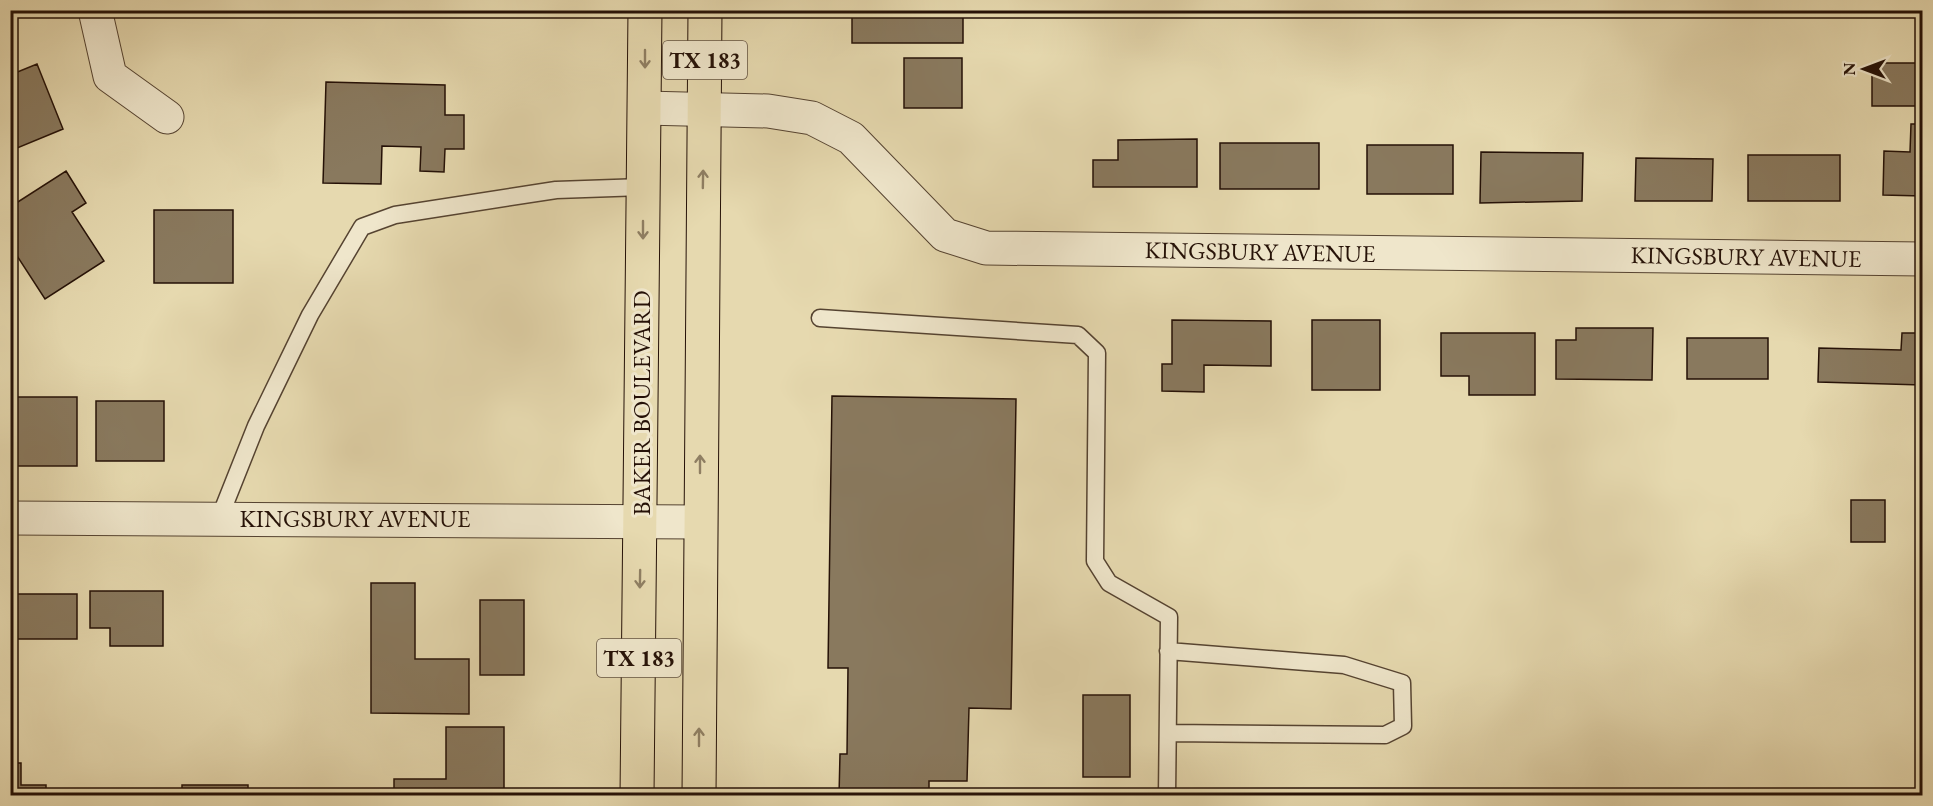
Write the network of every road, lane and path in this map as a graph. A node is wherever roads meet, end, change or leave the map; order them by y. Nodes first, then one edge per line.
1 (95, 10) edge
2 (645, 10) edge
3 (705, 10) edge
4 (645, 108) junction
5 (704, 109) junction
6 (167, 117) dead end
7 (643, 187) junction
8 (1923, 260) edge
9 (820, 318) dead end
10 (10, 518) edge
11 (219, 519) junction
12 (641, 521) junction
13 (700, 522) junction
14 (1168, 651) junction
15 (1168, 733) junction
16 (637, 795) edge
17 (699, 795) edge
18 (1167, 795) edge

1 - 6 street
2 -> 4 main road, BAKER BOULEVARD / TX 183
3 - 5 main road, TX 183
4 - 5 street, KINGSBURY AVENUE
4 - 7 main road, BAKER BOULEVARD / TX 183
5 - 8 street, KINGSBURY AVENUE
13 -> 5 main road, TX 183
7 - 11 lane
7 -> 12 main road, BAKER BOULEVARD / TX 183
9 - 14 lane
10 - 11 street, KINGSBURY AVENUE
11 - 12 street, KINGSBURY AVENUE
12 - 13 street, KINGSBURY AVENUE
12 -> 16 main road, BAKER BOULEVARD / TX 183
17 -> 13 main road, TX 183
14 - 15 lane
14 - 15 lane
15 - 18 lane

